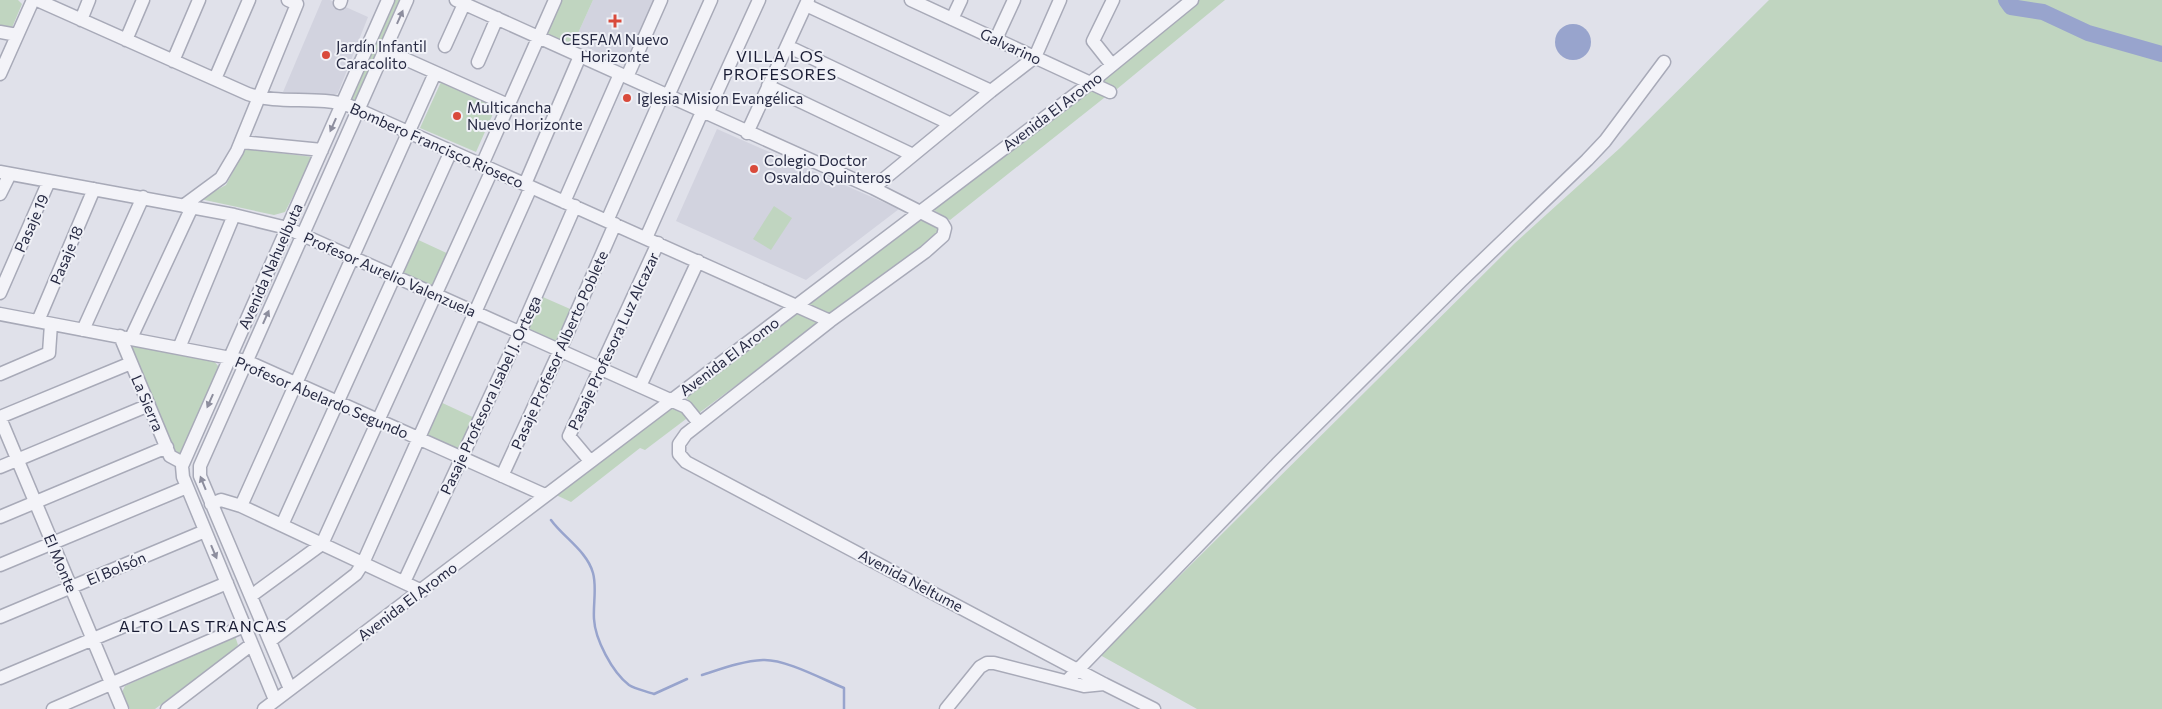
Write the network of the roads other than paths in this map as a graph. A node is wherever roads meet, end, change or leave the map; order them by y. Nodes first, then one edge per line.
1 (35, 0) edge
2 (89, 0) edge
3 (144, 0) edge
4 (198, 0) edge
5 (249, 0) edge
6 (388, 0) edge
7 (407, 0) edge
8 (556, 0) edge
9 (661, 0) edge
10 (711, 0) edge
11 (759, 0) edge
12 (913, 0) edge
13 (961, 0) edge
14 (1014, 0) edge
15 (1060, 0) edge
16 (1113, 0) edge
17 (1192, 0) edge
18 (292, 2) edge
19 (460, 2) edge
20 (807, 3) edge
21 (497, 18) junction
22 (952, 19) junction
23 (80, 20) junction
24 (0, 32) edge
25 (17, 36) junction
26 (539, 37) junction
27 (996, 38) junction
28 (126, 40) junction
29 (445, 46) dead end
30 (787, 46) junction
31 (385, 50) junction
32 (580, 56) junction
33 (1035, 57) junction
34 (173, 61) junction
35 (478, 62) dead end
36 (1664, 62) dead end
37 (1112, 65) junction
38 (435, 73) junction
39 (0, 74) edge
40 (623, 76) junction
41 (215, 79) junction
42 (1089, 84) junction
43 (768, 86) junction
44 (990, 91) junction
45 (1110, 92) dead end
46 (665, 95) junction
47 (258, 97) junction
48 (342, 103) junction
49 (508, 105) junction
50 (358, 110) junction
51 (705, 113) junction
52 (951, 124) junction
53 (408, 132) junction
54 (747, 133) junction
55 (241, 142) junction
56 (322, 150) junction
57 (451, 151) junction
58 (913, 155) junction
59 (487, 167) junction
60 (5, 173) edge
61 (49, 181) junction
62 (528, 185) junction
63 (873, 188) junction
64 (94, 189) junction
65 (0, 194) edge
66 (143, 197) junction
67 (570, 204) junction
68 (187, 207) junction
69 (919, 211) junction
70 (234, 215) junction
71 (611, 223) junction
72 (287, 228) junction
73 (302, 234) junction
74 (652, 241) junction
75 (353, 257) junction
76 (698, 261) junction
77 (395, 276) junction
78 (0, 293) edge
79 (436, 294) junction
80 (797, 305) junction
81 (475, 312) junction
82 (0, 314) edge
83 (830, 321) junction
84 (45, 322) junction
85 (83, 330) junction
86 (520, 332) junction
87 (125, 337) junction
88 (179, 348) junction
89 (560, 350) junction
90 (230, 357) junction
91 (246, 361) junction
92 (131, 363) junction
93 (600, 368) junction
94 (0, 374) edge
95 (296, 384) junction
96 (640, 386) junction
97 (670, 400) junction
98 (338, 402) junction
99 (149, 405) junction
100 (0, 417) edge
101 (378, 421) junction
102 (699, 423) junction
103 (418, 439) junction
104 (167, 447) junction
105 (462, 458) junction
106 (18, 460) junction
107 (590, 461) junction
108 (183, 463) junction
109 (0, 467) edge
110 (502, 476) junction
111 (187, 487) junction
112 (545, 495) junction
113 (35, 502) junction
114 (211, 504) junction
115 (241, 506) junction
116 (0, 517) edge
117 (282, 525) junction
118 (205, 531) junction
119 (52, 543) junction
120 (322, 544) junction
121 (363, 563) junction
122 (0, 565) edge
123 (404, 582) junction
124 (227, 583) junction
125 (71, 587) junction
126 (422, 591) junction
127 (251, 596) junction
128 (0, 616) edge
129 (244, 626) junction
130 (93, 639) junction
131 (270, 641) junction
132 (252, 644) junction
133 (1078, 670) junction
134 (0, 678) edge
135 (1067, 681) junction
136 (111, 684) junction
137 (1104, 684) junction
138 (290, 689) junction
139 (275, 700) junction
140 (53, 709) edge
141 (122, 709) edge
142 (167, 709) edge
143 (264, 709) edge
144 (946, 709) edge
145 (1154, 709) edge

1 - 23 street, Bombero Francisco Rioseco
1 - 25 street
2 - 23 street
3 - 28 street
4 - 34 street
5 - 41 street
6 - 48 street, Avenida Nahuelbuta
31 -> 7 street, Avenida Nahuelbuta
8 - 26 street
9 - 40 street, Pasaje Profesora Isabel J. Ortega
10 - 46 street, Pasaje Profesor Alberto Poblete
11 - 51 street, Pasaje Profesora Luz Alcazar
12 - 22 street, Galvarino
13 - 22 street
14 - 27 street
15 - 33 street
16 - 37 street
17 - 37 street, Avenida El Aromo
18 - 47 street
19 - 21 street
19 - 29 street
20 - 30 street
20 - 44 street
21 - 26 street
21 - 35 street
22 - 27 street, Galvarino
23 - 28 street, Bombero Francisco Rioseco
24 - 25 street
25 - 39 street
26 - 32 street
26 - 49 street
27 - 33 street, Galvarino
28 - 34 street, Bombero Francisco Rioseco
30 - 43 street
30 - 52 street
31 - 38 street
31 - 50 street, Avenida Nahuelbuta
32 - 40 street
32 - 62 street
33 - 42 street, Galvarino
33 - 44 street
34 - 41 street, Bombero Francisco Rioseco
36 - 133 street
37 - 42 street, Avenida El Aromo
38 - 49 street
38 - 53 street
40 - 46 street
40 - 67 street, Pasaje Profesora Isabel J. Ortega
41 - 47 street, Bombero Francisco Rioseco
42 - 45 street, Galvarino
42 - 69 street, Avenida El Aromo
43 - 54 street
43 - 58 street
44 - 52 street
46 - 51 street
46 - 71 street, Pasaje Profesor Alberto Poblete
47 - 48 street, Bombero Francisco Rioseco
47 - 55 street
48 - 50 street, Bombero Francisco Rioseco
48 -> 56 street, Avenida Nahuelbuta
49 - 59 street
50 - 53 street, Bombero Francisco Rioseco
50 - 73 street, Avenida Nahuelbuta
51 - 54 street
51 - 74 street, Pasaje Profesora Luz Alcazar
52 - 58 street
53 - 57 street, Bombero Francisco Rioseco
53 - 75 street
54 - 63 street
55 - 56 street
55 - 68 street
56 - 72 street, Avenida Nahuelbuta
57 - 59 street, Bombero Francisco Rioseco
57 - 77 street
58 - 63 street
59 - 62 street, Bombero Francisco Rioseco
59 - 79 street
60 - 61 street, Profesor Aurelio Valenzuela
60 - 65 street
61 - 64 street, Profesor Aurelio Valenzuela
61 - 78 street, Pasaje 19
62 - 67 street, Bombero Francisco Rioseco
62 - 81 street
63 - 69 street
64 - 66 street, Profesor Aurelio Valenzuela
64 - 84 street, Pasaje 18
66 - 68 street, Profesor Aurelio Valenzuela
66 - 85 street
67 - 71 street, Bombero Francisco Rioseco
67 - 86 street, Pasaje Profesora Isabel J. Ortega
68 - 70 street, Profesor Aurelio Valenzuela
68 - 87 street
69 - 80 street, Avenida El Aromo
69 - 83 street
70 - 72 street, Profesor Aurelio Valenzuela
70 - 88 street
71 - 74 street, Bombero Francisco Rioseco
71 - 89 street, Pasaje Profesor Alberto Poblete
72 - 73 street, Profesor Aurelio Valenzuela
72 - 90 street, Avenida Nahuelbuta
73 - 75 street, Profesor Aurelio Valenzuela
91 -> 73 street, Avenida Nahuelbuta
74 - 76 street, Bombero Francisco Rioseco
74 - 93 street, Pasaje Profesora Luz Alcazar
75 - 77 street, Profesor Aurelio Valenzuela
75 - 95 street
76 - 80 street, Bombero Francisco Rioseco
76 - 96 street
77 - 79 street, Profesor Aurelio Valenzuela
77 - 98 street
79 - 81 street, Profesor Aurelio Valenzuela
79 - 101 street
80 - 83 street, Bombero Francisco Rioseco
80 - 97 street, Avenida El Aromo
81 - 86 street, Profesor Aurelio Valenzuela
81 - 103 street
82 - 84 street, Profesor Abelardo Segundo
83 - 102 street
84 - 85 street, Profesor Abelardo Segundo
84 - 94 street, Pasaje 18
85 - 87 street, Profesor Abelardo Segundo
86 - 89 street, Profesor Aurelio Valenzuela
86 - 105 street, Pasaje Profesora Isabel J. Ortega
87 - 88 street, Profesor Abelardo Segundo
87 - 92 street, La Sierra
88 - 90 street, Profesor Abelardo Segundo
89 - 93 street, Profesor Aurelio Valenzuela
89 - 110 street, Pasaje Profesor Alberto Poblete
90 - 91 street, Profesor Abelardo Segundo
90 -> 108 street, Avenida Nahuelbuta
91 - 95 street, Profesor Abelardo Segundo
114 -> 91 street, Avenida Nahuelbuta
92 - 99 street, La Sierra
92 - 100 street
93 - 96 street, Profesor Aurelio Valenzuela
93 - 107 street, Pasaje Profesora Luz Alcazar
95 - 98 street, Profesor Abelardo Segundo
95 - 115 street
96 - 97 street, Profesor Aurelio Valenzuela
97 - 102 street, Profesor Aurelio Valenzuela
97 - 107 street, Avenida El Aromo
98 - 101 street, Profesor Abelardo Segundo
98 - 117 street
99 - 104 street, La Sierra
99 - 106 street
100 - 106 street, El Monte
101 - 103 street, Profesor Abelardo Segundo
101 - 120 street
102 - 133 street, Avenida Neltume
103 - 105 street, Profesor Abelardo Segundo
103 - 121 street
104 - 108 street, La Sierra
104 - 113 street
105 - 110 street, Profesor Abelardo Segundo
105 - 123 street, Pasaje Profesora Isabel J. Ortega
106 - 109 street
106 - 113 street, El Monte
107 - 112 street, Avenida El Aromo
108 - 111 street
110 - 112 street, Profesor Abelardo Segundo
111 - 118 street
111 - 119 street
112 - 126 street, Avenida El Aromo
113 - 116 street
113 - 119 street, El Monte
114 - 115 street
114 - 127 street, Avenida Nahuelbuta
115 - 117 street
117 - 120 street
118 -> 124 street
118 - 125 street, El Bolsón
119 - 122 street
119 - 125 street, El Monte
120 - 121 street
120 - 127 street
121 - 123 street
121 - 131 street
123 - 126 street
124 - 129 street
124 - 130 street
125 - 128 street, El Bolsón
125 - 130 street, El Monte
126 - 138 street, Avenida El Aromo
127 - 131 street, Avenida Nahuelbuta
129 - 132 street
129 - 136 street
130 - 134 street
130 - 136 street, El Monte
131 - 138 street, Avenida Nahuelbuta
132 - 139 street
132 - 142 street
133 - 135 street
133 - 137 street, Avenida Neltume
135 - 137 street
135 - 144 street
136 - 140 street
136 - 141 street, El Monte
137 - 145 street, Avenida Neltume
138 - 139 street, Avenida El Aromo
139 - 143 street, Avenida El Aromo

